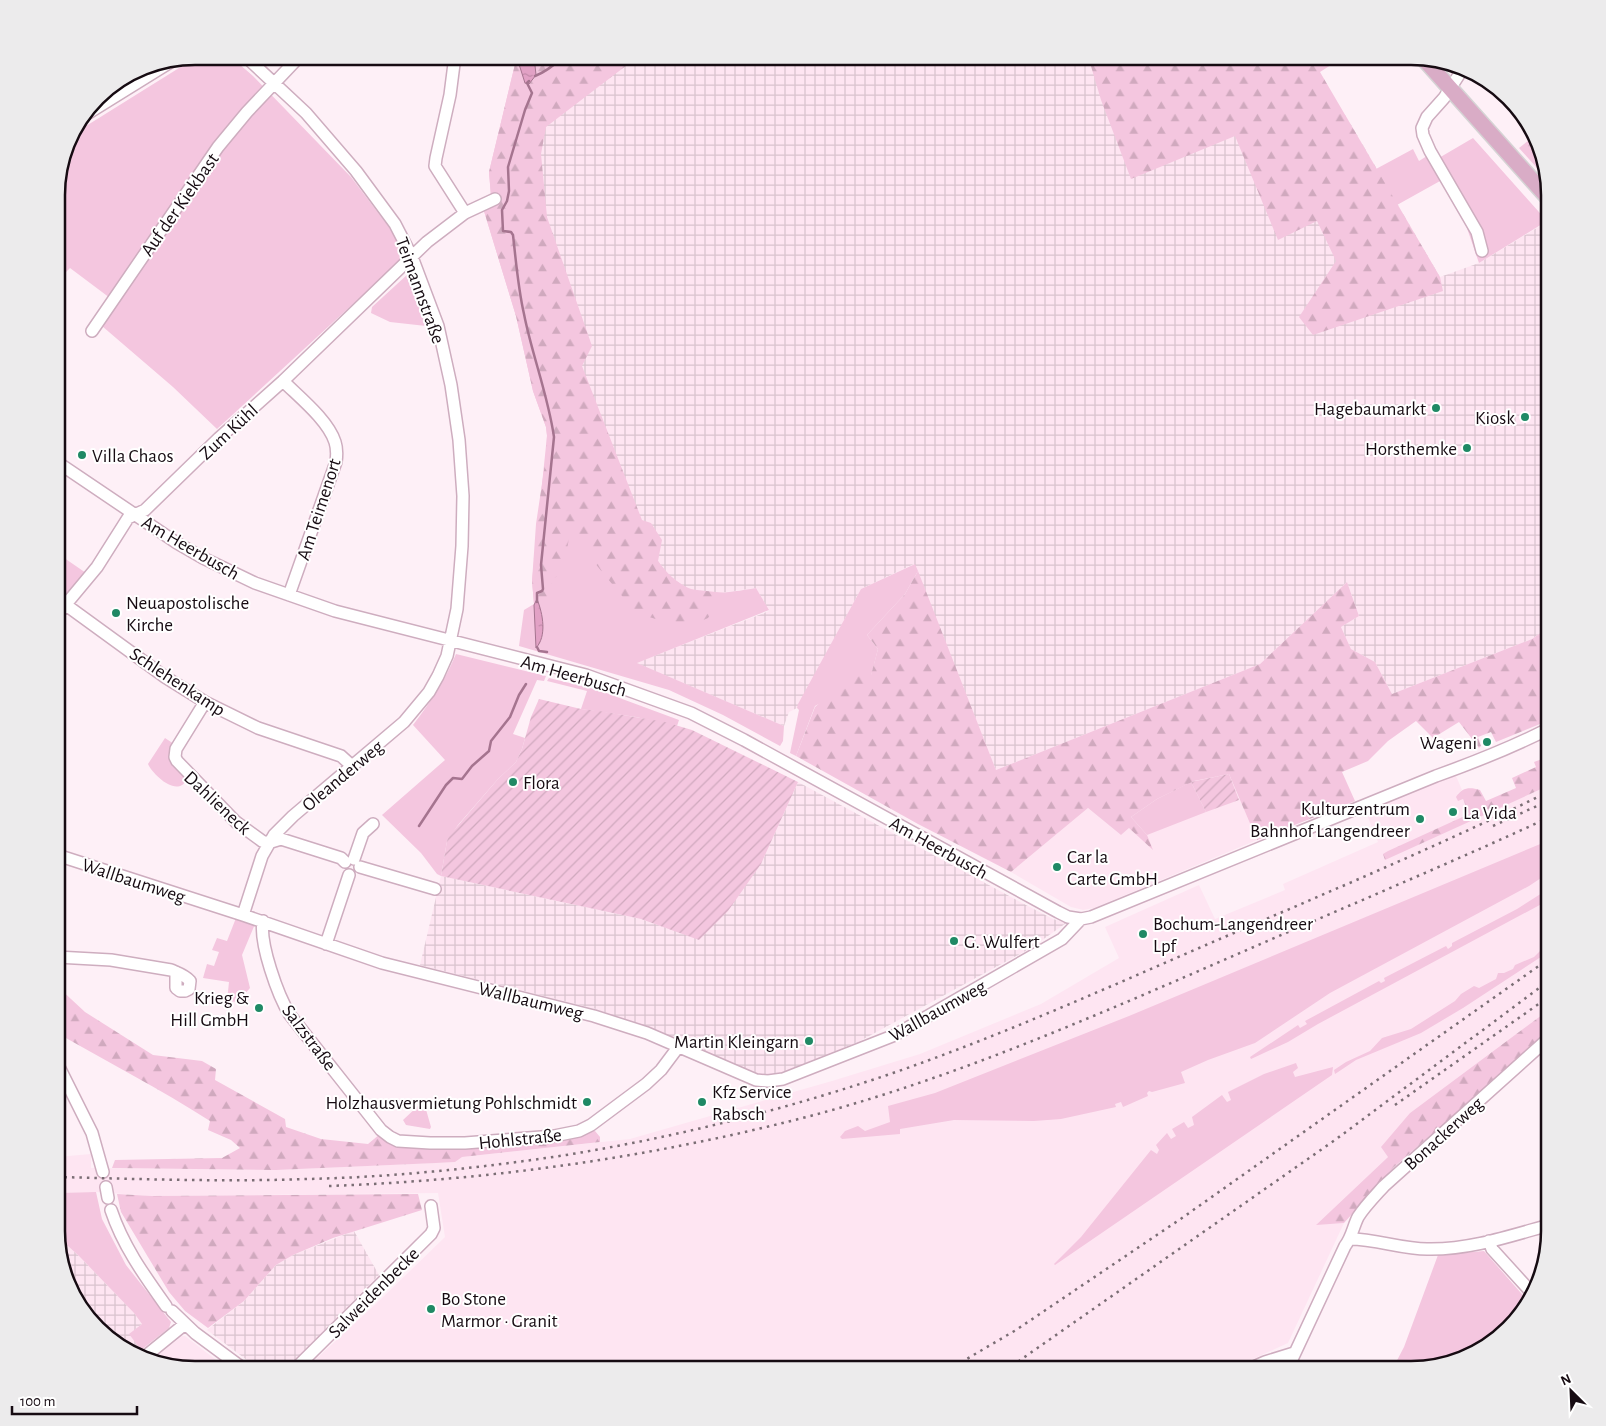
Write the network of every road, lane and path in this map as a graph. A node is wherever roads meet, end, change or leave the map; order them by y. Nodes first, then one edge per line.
1 (254, 65) edge
2 (291, 65) edge
3 (454, 65) edge
4 (1430, 66) edge
5 (156, 71) edge
6 (1459, 74) edge
7 (274, 82) junction
8 (1450, 89) junction
9 (101, 105) edge
10 (1541, 190) edge
11 (495, 199) dead end
12 (465, 213) junction
13 (1482, 251) dead end
14 (412, 257) junction
15 (92, 331) dead end
16 (283, 381) junction
17 (65, 468) edge
18 (135, 515) junction
19 (289, 595) junction
20 (66, 605) joint
21 (450, 641) junction
22 (205, 702) junction
23 (1541, 733) edge
24 (1541, 738) edge
25 (1523, 742) junction
26 (352, 766) junction
27 (373, 824) dead end
28 (268, 843) junction
29 (65, 858) edge
30 (353, 862) junction
31 (435, 889) dead end
32 (243, 915) junction
33 (1081, 919) junction
34 (263, 921) junction
35 (326, 944) junction
36 (65, 958) edge
37 (176, 972) dead end
38 (679, 1046) junction
39 (1541, 1046) edge
40 (65, 1081) edge
41 (390, 1137) joint
42 (103, 1172) dead end
43 (431, 1206) dead end
44 (111, 1210) dead end
45 (1541, 1227) edge
46 (1350, 1239) junction
47 (1489, 1240) junction
48 (1528, 1289) edge
49 (184, 1324) junction
50 (150, 1353) edge
51 (1294, 1353) junction
52 (234, 1361) edge
53 (303, 1361) edge
54 (1268, 1361) edge
55 (1291, 1361) edge

1 - 7 street, Teimannstraße
2 - 7 street, Auf der Kiekbast
3 - 12 street
4 - 8 main road
5 - 9 street
6 - 8 street
7 - 14 street, Teimannstraße
7 - 15 street, Auf der Kiekbast
8 - 10 main road
8 - 13 street
11 - 12 street, Zum Kühl
12 - 14 street, Zum Kühl
14 - 16 street, Zum Kühl
14 - 21 street, Teimannstraße
16 - 18 street, Zum Kühl
16 - 19 street, Am Teimenort
17 - 18 street, Am Heerbusch
18 - 19 street, Am Heerbusch
18 - 20 street, Zum Kühl
19 - 21 street, Am Heerbusch
20 - 22 street, Schlehenkamp
21 - 26 street, Oleanderweg
21 - 33 street, Am Heerbusch
22 - 26 street, Schlehenkamp
22 - 28 street, Dahlieneck
23 - 25 street, Wallbaumweg
24 - 25 street, Wallbaumweg
25 - 33 street, Wallbaumweg
26 - 28 street, Oleanderweg
27 - 30 street
28 - 30 street
28 - 32 street, Oleanderweg
29 - 32 street, Wallbaumweg
30 - 31 street
30 - 35 street
32 - 34 street, Wallbaumweg
33 - 38 street, Wallbaumweg
34 - 35 street, Wallbaumweg
34 - 41 street, Salzstraße
35 - 38 street, Wallbaumweg
36 - 37 street
38 - 41 street, Hohlstraße
39 - 46 street, Bonackerweg
40 - 42 street
43 - 53 street, Salweidenbecke
44 - 49 street
45 - 47 street
46 - 47 street
46 - 51 street, Bonackerweg
47 - 48 street
49 - 50 street
49 - 52 street
51 - 54 street
51 - 55 street, Bonackerweg

